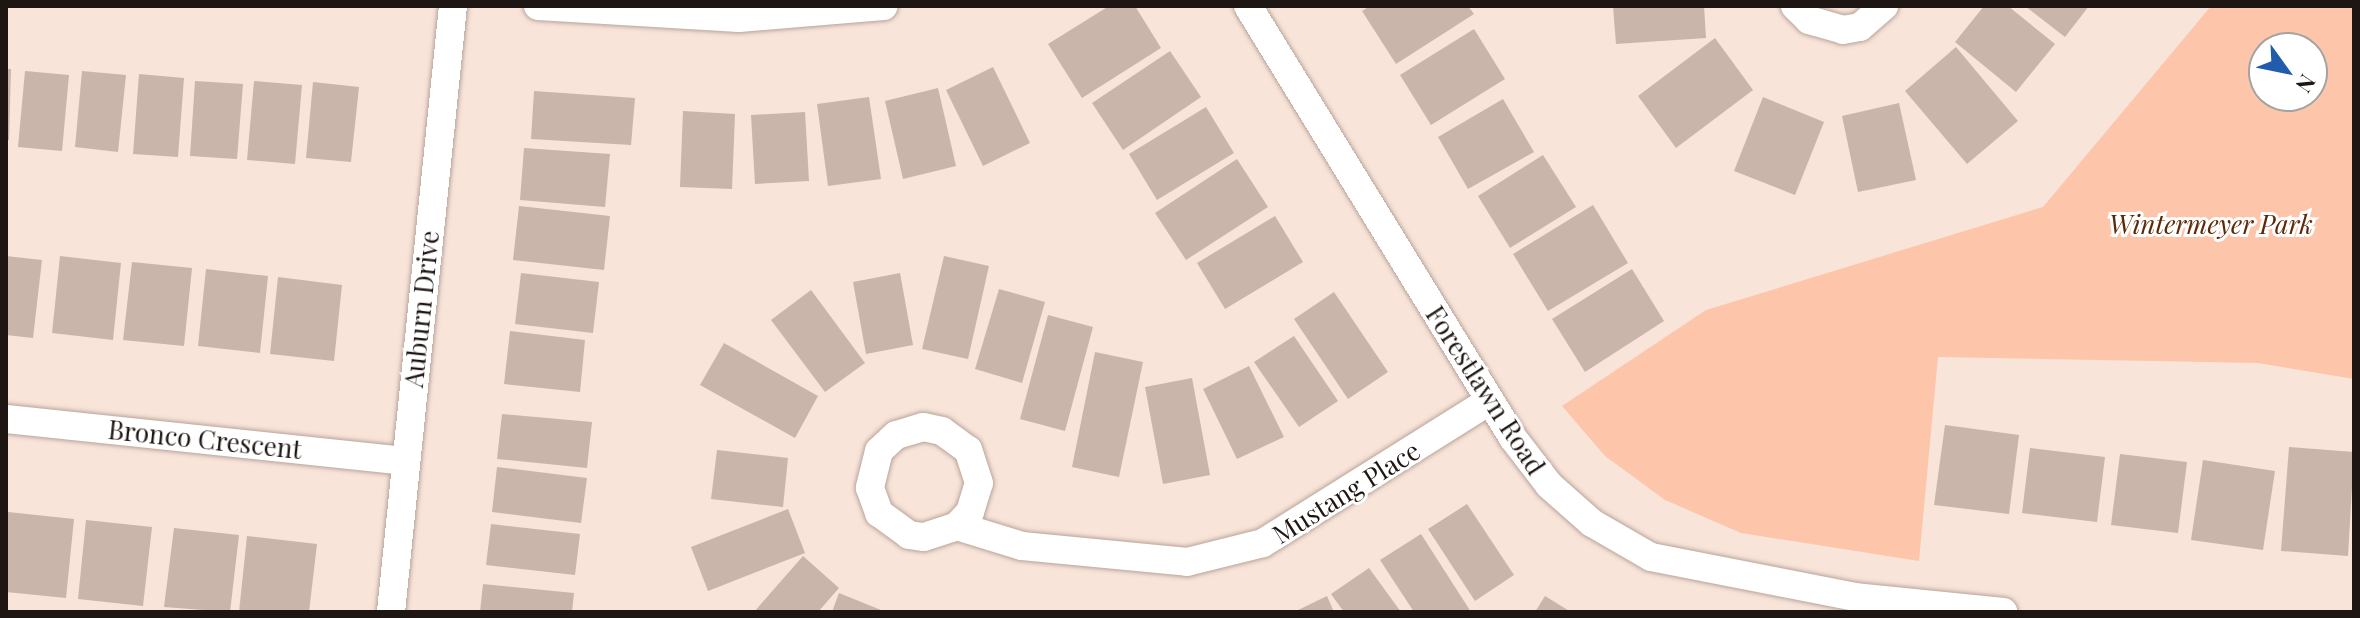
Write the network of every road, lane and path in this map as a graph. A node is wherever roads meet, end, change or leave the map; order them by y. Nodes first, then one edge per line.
1 (453, 6) edge
2 (538, 6) edge
3 (884, 6) edge
4 (1248, 6) edge
5 (1795, 6) edge
6 (1884, 6) edge
7 (1489, 401) junction
8 (6, 419) edge
9 (405, 461) junction
10 (957, 526) dead end
11 (1855, 604) edge
12 (391, 612) edge
13 (2003, 612) edge

1 - 9 street, Auburn Drive
2 - 3 street
4 - 7 street, Forestlawn Road
5 - 6 street
7 - 10 street, Mustang Place
7 - 11 street, Forestlawn Road
8 - 9 street, Bronco Crescent
9 - 12 street, Auburn Drive
11 - 13 street, Forestlawn Road

